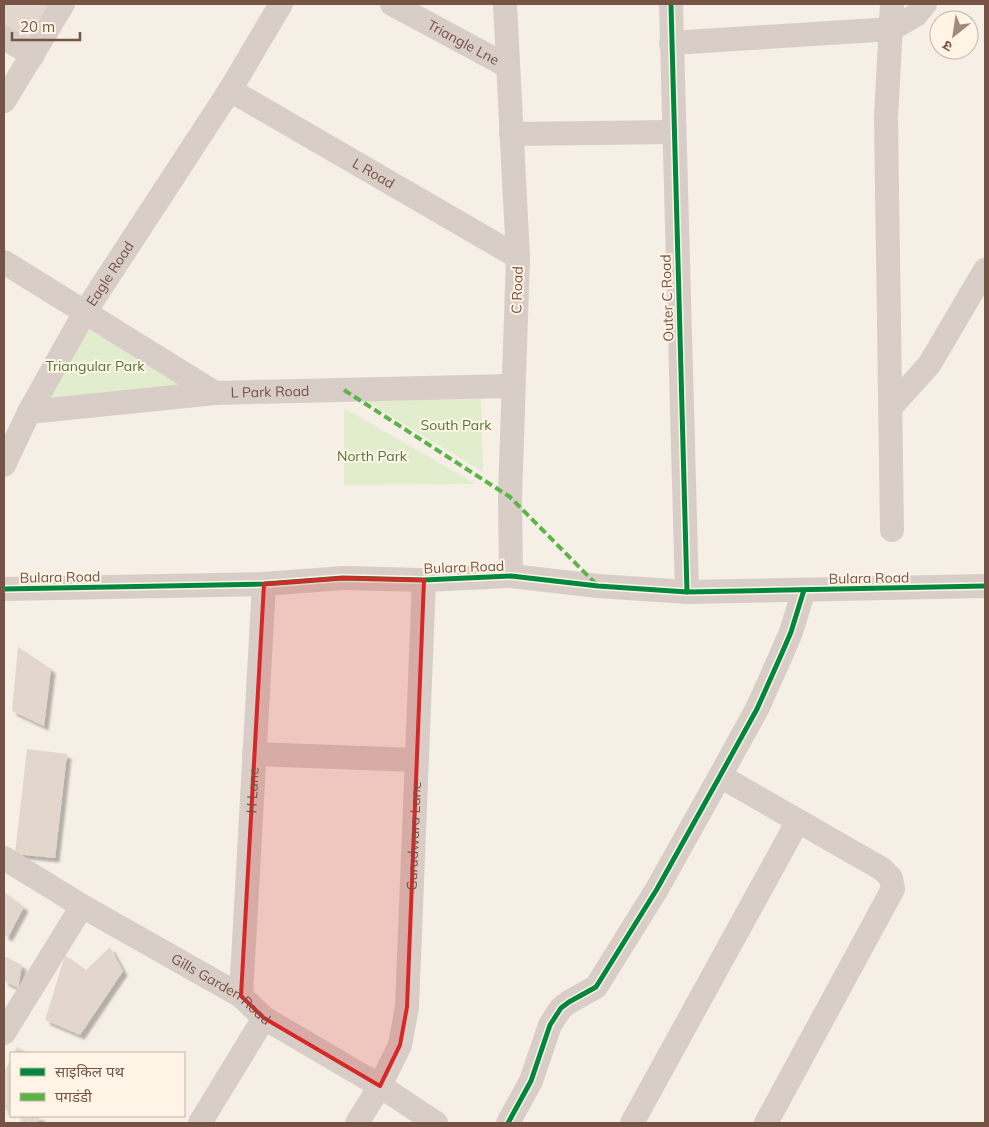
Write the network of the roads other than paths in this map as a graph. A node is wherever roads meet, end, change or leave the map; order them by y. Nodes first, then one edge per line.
1 (63, 4) edge
2 (281, 4) edge
3 (392, 4) edge
4 (504, 4) edge
5 (671, 4) edge
6 (892, 4) edge
7 (925, 4) edge
8 (892, 29) junction
9 (4, 38) edge
10 (671, 43) junction
11 (33, 55) junction
12 (507, 66) junction
13 (230, 90) junction
14 (4, 101) edge
15 (673, 132) junction
16 (511, 134) junction
17 (518, 257) junction
18 (4, 262) edge
19 (985, 270) edge
20 (84, 312) junction
21 (513, 386) junction
22 (215, 392) junction
23 (891, 407) junction
24 (29, 412) junction
25 (4, 464) edge
26 (892, 530) dead end
27 (511, 576) junction
28 (424, 580) junction
29 (264, 584) junction
30 (985, 586) edge
31 (4, 589) edge
32 (804, 590) junction
33 (687, 592) junction
34 (254, 754) junction
35 (417, 760) junction
36 (720, 776) junction
37 (798, 821) junction
38 (4, 858) edge
39 (82, 906) junction
40 (242, 996) junction
41 (264, 1018) junction
42 (4, 1033) edge
43 (380, 1086) junction
44 (200, 1123) edge
45 (357, 1123) edge
46 (436, 1123) edge
47 (508, 1123) edge
48 (632, 1123) edge
49 (766, 1123) edge

1 - 11 street
2 - 13 street, Eagle Road
3 - 12 street, Triangle Lne
4 - 12 street, C Road
5 - 10 street, Outer C Road
6 - 8 street
7 - 8 street
8 - 10 street
8 - 23 street
9 - 11 street
10 - 15 street, Outer C Road
11 - 14 street
12 - 16 street, C Road
13 - 17 street, L Road
13 - 20 street, Eagle Road
15 - 16 street
15 - 33 street, Outer C Road
16 - 17 street, C Road
17 - 21 street, C Road
18 - 20 street
19 - 23 street
20 - 22 street
20 - 24 street, Eagle Road
21 - 22 street, L Park Road
21 - 27 street, C Road
22 - 24 street, L Park Road
23 - 26 street
24 - 25 street, Eagle Road
27 - 28 street, Bulara Road
27 - 33 street, Bulara Road
28 - 29 street, Bulara Road
28 - 35 street, Gurudwara Lane
29 - 31 street, Bulara Road
29 - 34 street, H Lane
30 - 32 street, Bulara Road
32 - 33 street, Bulara Road
32 - 36 street
34 - 35 street
34 - 40 street, H Lane
35 - 43 street, Gurudwara Lane
36 - 37 street
36 - 47 street
37 - 48 street
37 - 49 street
38 - 39 street, Gills Garden Road
39 - 40 street, Gills Garden Road
39 - 42 street
40 - 41 street, Gills Garden Road
41 - 43 street, Gills Garden Road
41 - 44 street
43 - 45 street, Gurudwara Lane
43 - 46 street, Gills Garden Road

